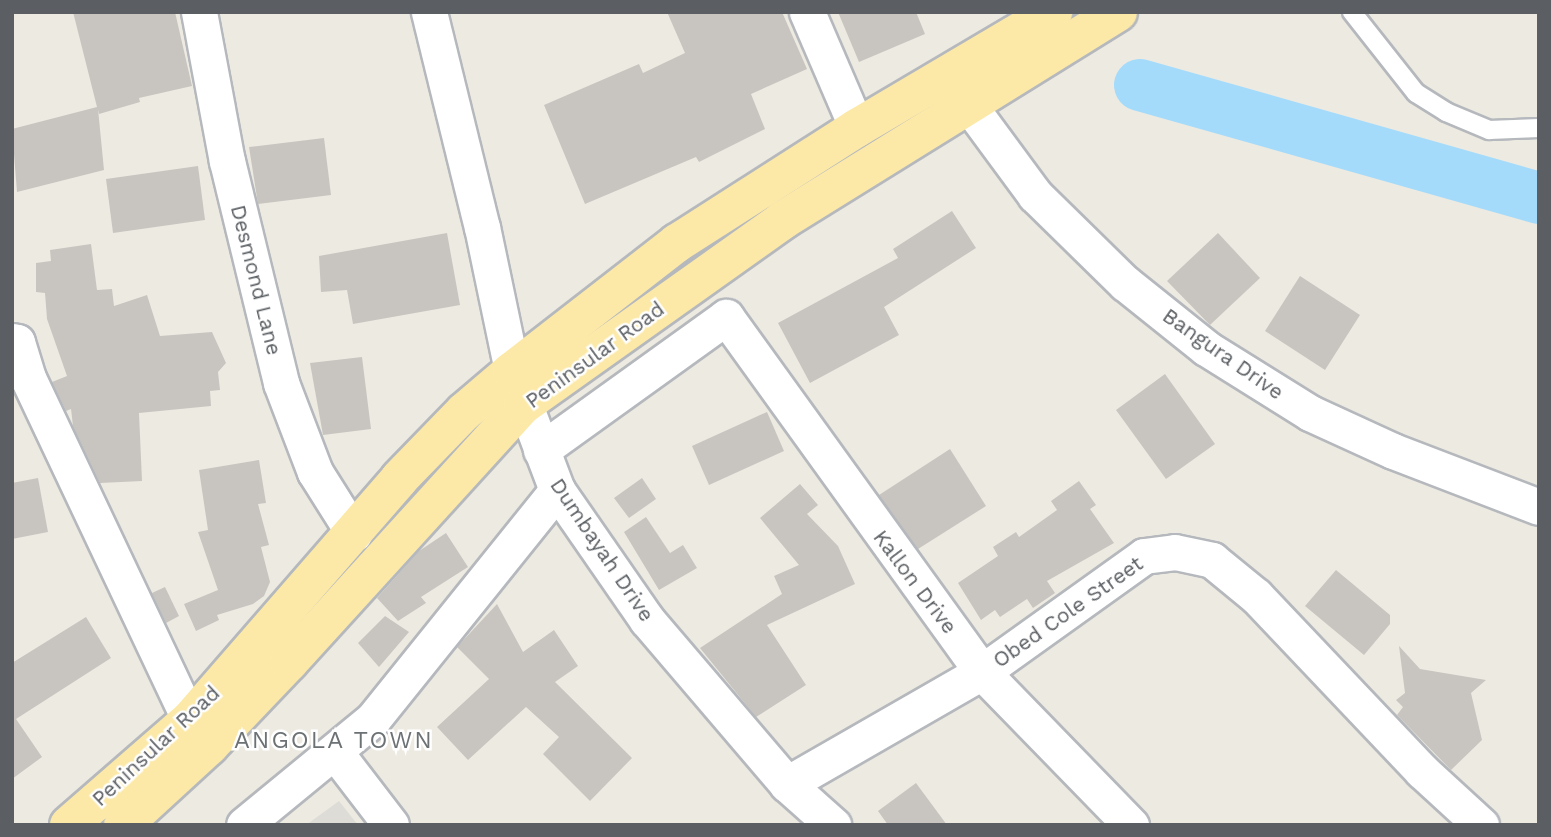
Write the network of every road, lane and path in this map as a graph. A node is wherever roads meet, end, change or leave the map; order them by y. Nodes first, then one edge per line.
1 (200, 12) edge
2 (429, 12) edge
3 (807, 12) edge
4 (1053, 12) edge
5 (1118, 12) edge
6 (1352, 12) edge
7 (956, 90) junction
8 (857, 128) junction
9 (1539, 128) edge
10 (12, 341) edge
11 (517, 388) junction
12 (541, 450) junction
13 (557, 490) junction
14 (1539, 507) edge
15 (354, 534) junction
16 (982, 672) junction
17 (190, 720) junction
18 (335, 752) junction
19 (787, 784) junction
20 (69, 825) edge
21 (123, 825) edge
22 (244, 825) edge
23 (391, 825) edge
24 (833, 825) edge
25 (1131, 825) edge
26 (1481, 825) edge

1 - 15 street, Desmond Lane
2 - 11 street, Dumbayah Drive
3 - 8 street
4 - 7 main road, Peninsular Road
5 - 7 main road, Peninsular Road
6 - 9 lane
7 - 8 main road, Peninsular Road
7 - 11 main road, Peninsular Road
7 - 14 street, Bangura Drive
8 - 11 main road, Peninsular Road
10 - 17 street
11 - 12 street, Dumbayah Drive
11 - 15 main road, Peninsular Road
11 - 21 main road, Peninsular Road
12 - 13 street, Dumbayah Drive
12 - 16 street, Kallon Drive
13 - 18 street
13 - 19 street, Dumbayah Drive
15 - 17 main road, Peninsular Road
16 - 19 street, Obed Cole Street
16 - 25 street, Kallon Drive
16 - 26 street, Obed Cole Street
17 - 20 main road, Peninsular Road
18 - 22 street
18 - 23 street
19 - 24 street, Dumbayah Drive

